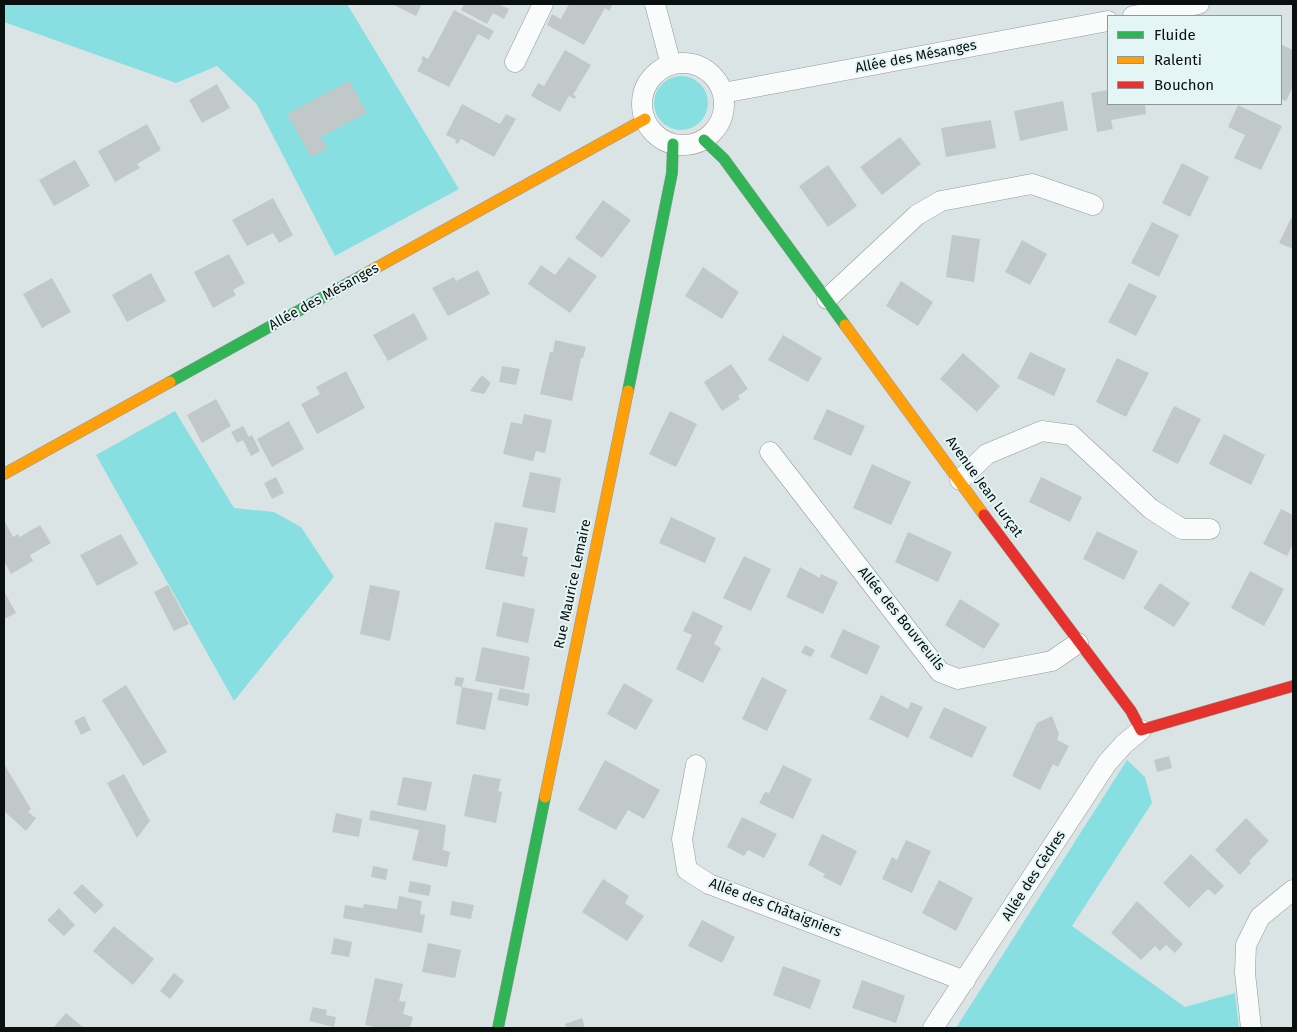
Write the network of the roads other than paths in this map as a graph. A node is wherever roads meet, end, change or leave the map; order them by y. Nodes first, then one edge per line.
1 (543, 4) edge
2 (655, 4) edge
3 (1199, 4) edge
4 (1138, 15) edge
5 (1107, 21) edge
6 (515, 62) dead end
7 (670, 65) junction
8 (723, 92) junction
9 (645, 119) junction
10 (704, 140) junction
11 (673, 144) junction
12 (1093, 205) dead end
13 (827, 299) junction
14 (770, 452) dead end
15 (4, 474) edge
16 (960, 480) junction
17 (1210, 529) dead end
18 (1078, 643) junction
19 (1293, 686) edge
20 (1141, 730) junction
21 (696, 765) dead end
22 (1293, 890) edge
23 (964, 981) junction
24 (498, 1028) edge
25 (933, 1028) edge
26 (1251, 1028) edge

1 - 6 street
2 - 7 street
3 - 4 street
5 - 8 street, Allée des Mésanges
7 - 8 street
7 - 9 street
8 - 10 street
9 - 11 street
9 - 15 street, Allée des Mésanges
10 - 11 street
10 - 13 street, Avenue Jean Lurçat
11 - 24 street, Rue Maurice Lemaire
12 - 13 street
13 - 16 street, Avenue Jean Lurçat
14 - 18 street, Allée des Bouvreuils
16 - 17 street
16 - 18 street, Avenue Jean Lurçat
18 - 20 street, Avenue Jean Lurçat
19 - 20 street
20 - 23 street, Allée des Cèdres
21 - 23 street, Allée des Châtaigniers
22 - 26 street
23 - 25 street, Allée des Cèdres

